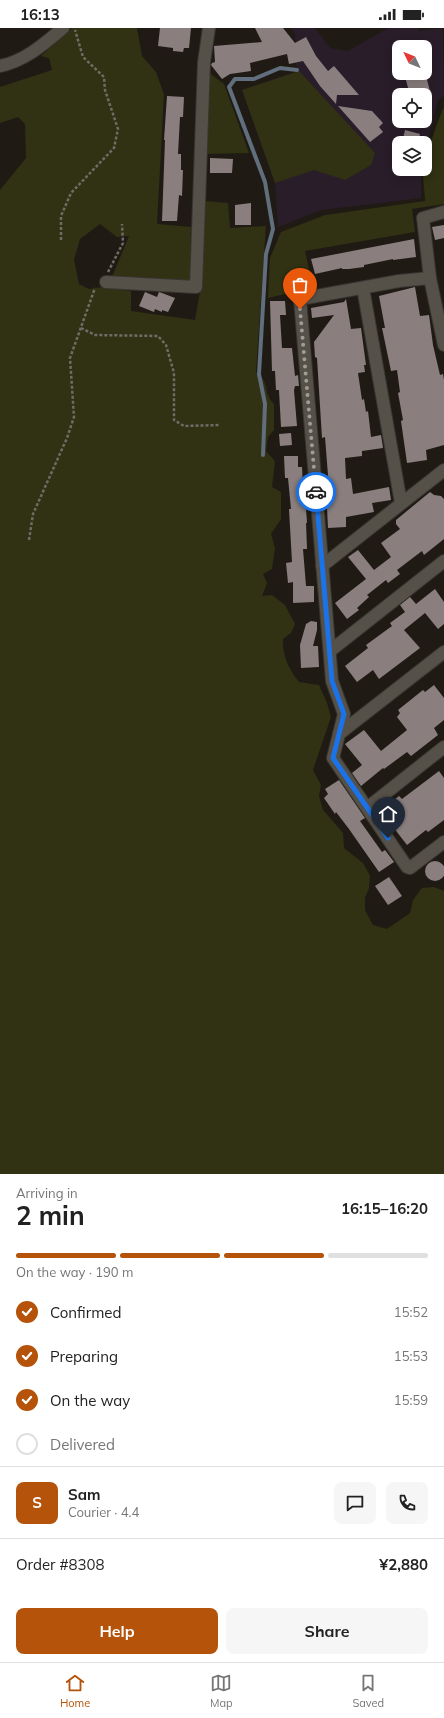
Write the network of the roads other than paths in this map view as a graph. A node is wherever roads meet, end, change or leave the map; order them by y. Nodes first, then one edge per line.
1 (63, 28) edge
2 (209, 28) edge
3 (0, 66) edge
4 (444, 212) edge
5 (430, 278) junction
6 (106, 282) road end
7 (363, 288) junction
8 (444, 345) edge
9 (444, 470) edge
10 (401, 503) junction
11 (444, 561) edge
12 (322, 566) junction
13 (330, 651) junction
14 (444, 652) edge
15 (339, 734) junction
16 (444, 747) edge
17 (367, 808) junction
18 (444, 842) edge

1 - 3 street
2 - 6 street
4 - 5 street
5 - 7 street
5 - 8 street
7 - 10 street
7 - 12 street
9 - 10 street
10 - 12 street
11 - 13 street
12 - 13 street
13 - 15 street
14 - 15 street
15 - 17 street
16 - 17 street
17 - 18 street

